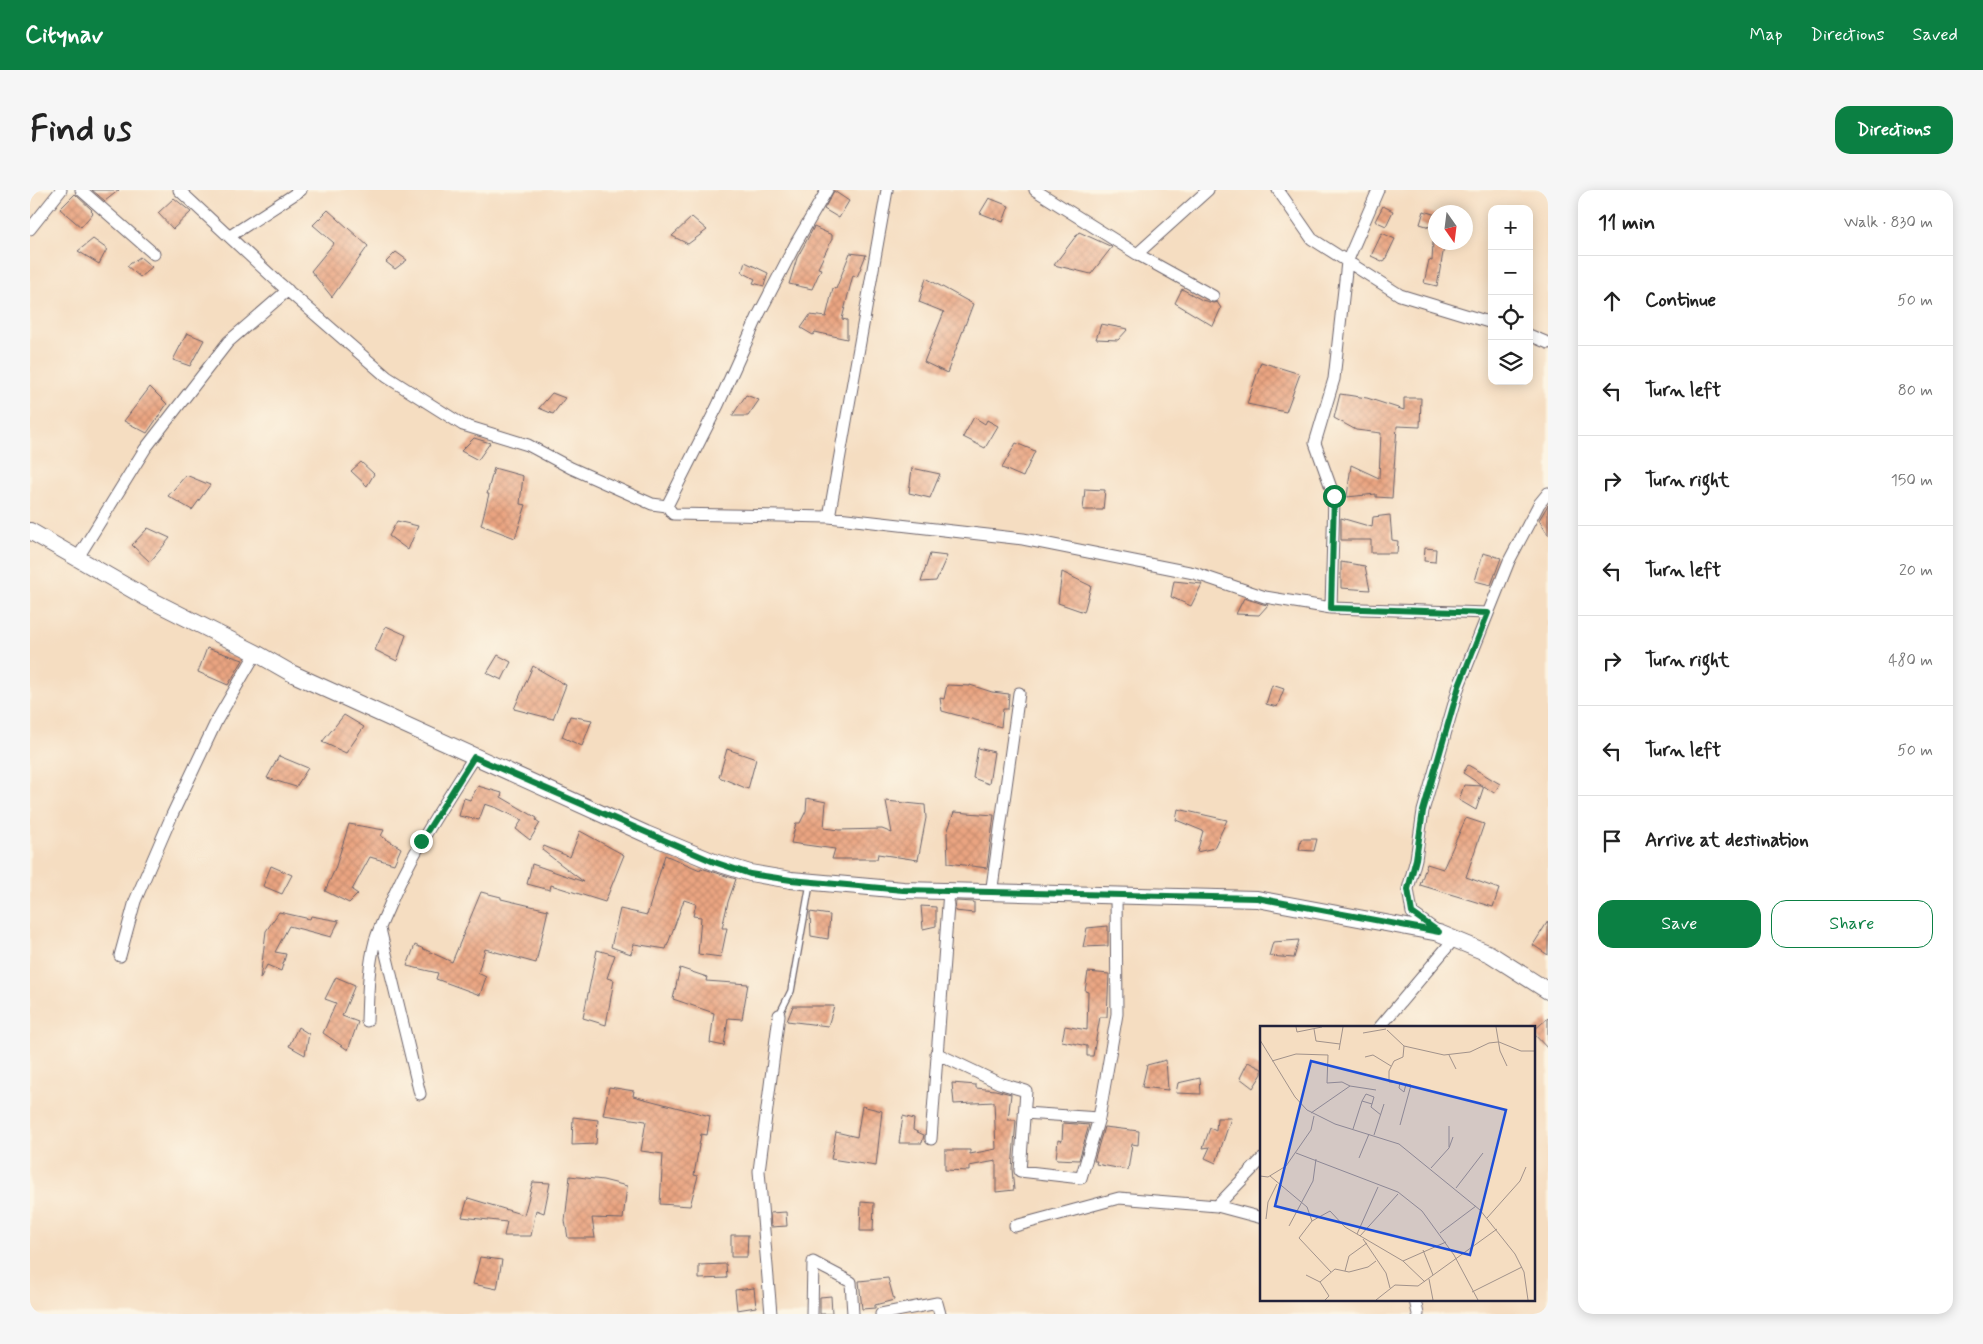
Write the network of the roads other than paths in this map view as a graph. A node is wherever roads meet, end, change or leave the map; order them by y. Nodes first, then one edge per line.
1 (61, 190) edge
2 (81, 190) edge
3 (179, 190) edge
4 (301, 190) edge
5 (827, 190) edge
6 (886, 190) edge
7 (1035, 190) edge
8 (1208, 190) edge
9 (1278, 190) edge
10 (1378, 190) edge
11 (30, 229) edge
12 (230, 236) junction
13 (154, 254) dead end
14 (1137, 254) junction
15 (1347, 262) junction
16 (288, 290) junction
17 (1213, 296) dead end
18 (1488, 322) edge
19 (1533, 336) edge
20 (1548, 343) edge
21 (1548, 493) edge
22 (667, 506) junction
23 (829, 517) junction
24 (30, 531) edge
25 (78, 559) junction
26 (1331, 608) junction
27 (1488, 613) junction
28 (256, 653) junction
29 (1019, 692) dead end
30 (474, 757) junction
31 (810, 882) junction
32 (948, 891) junction
33 (989, 892) junction
34 (1116, 895) junction
35 (380, 930) junction
36 (1439, 932) junction
37 (1454, 939) junction
38 (120, 956) dead end
39 (1548, 991) edge
40 (779, 1016) joint
41 (367, 1021) dead end
42 (1381, 1026) edge
43 (936, 1053) junction
44 (420, 1094) dead end
45 (1024, 1113) junction
46 (1100, 1118) junction
47 (931, 1139) dead end
48 (1260, 1161) edge
49 (1216, 1206) junction
50 (1260, 1217) edge
51 (1014, 1226) dead end
52 (771, 1314) edge
53 (812, 1314) edge
54 (853, 1314) edge
55 (881, 1314) edge
56 (940, 1314) edge

1 - 11 street
2 - 13 street
3 - 12 street
4 - 12 street
5 - 22 street
6 - 23 street
7 - 14 street
8 - 14 street
9 - 15 street
10 - 15 street
12 - 16 street
14 - 17 street
15 - 18 street
15 - 26 street
16 - 22 street
16 - 25 street
19 - 20 street
21 - 27 street
22 - 23 street
23 - 26 street
24 - 25 street
25 - 28 street
26 - 27 street
27 - 36 street
28 - 30 street
28 - 38 street
29 - 33 street
30 - 31 street
30 - 35 street
31 - 32 street
31 - 40 lane
32 - 33 street
32 - 43 street
33 - 34 street
34 - 36 street
34 - 46 street
35 - 41 street
35 - 44 street
36 - 37 street
37 - 39 street
37 - 42 street
40 - 52 street
43 - 45 street
43 - 47 street
45 - 46 street
45 - 46 street
48 - 49 street
49 - 50 street
49 - 51 street
53 - 54 street
55 - 56 street

